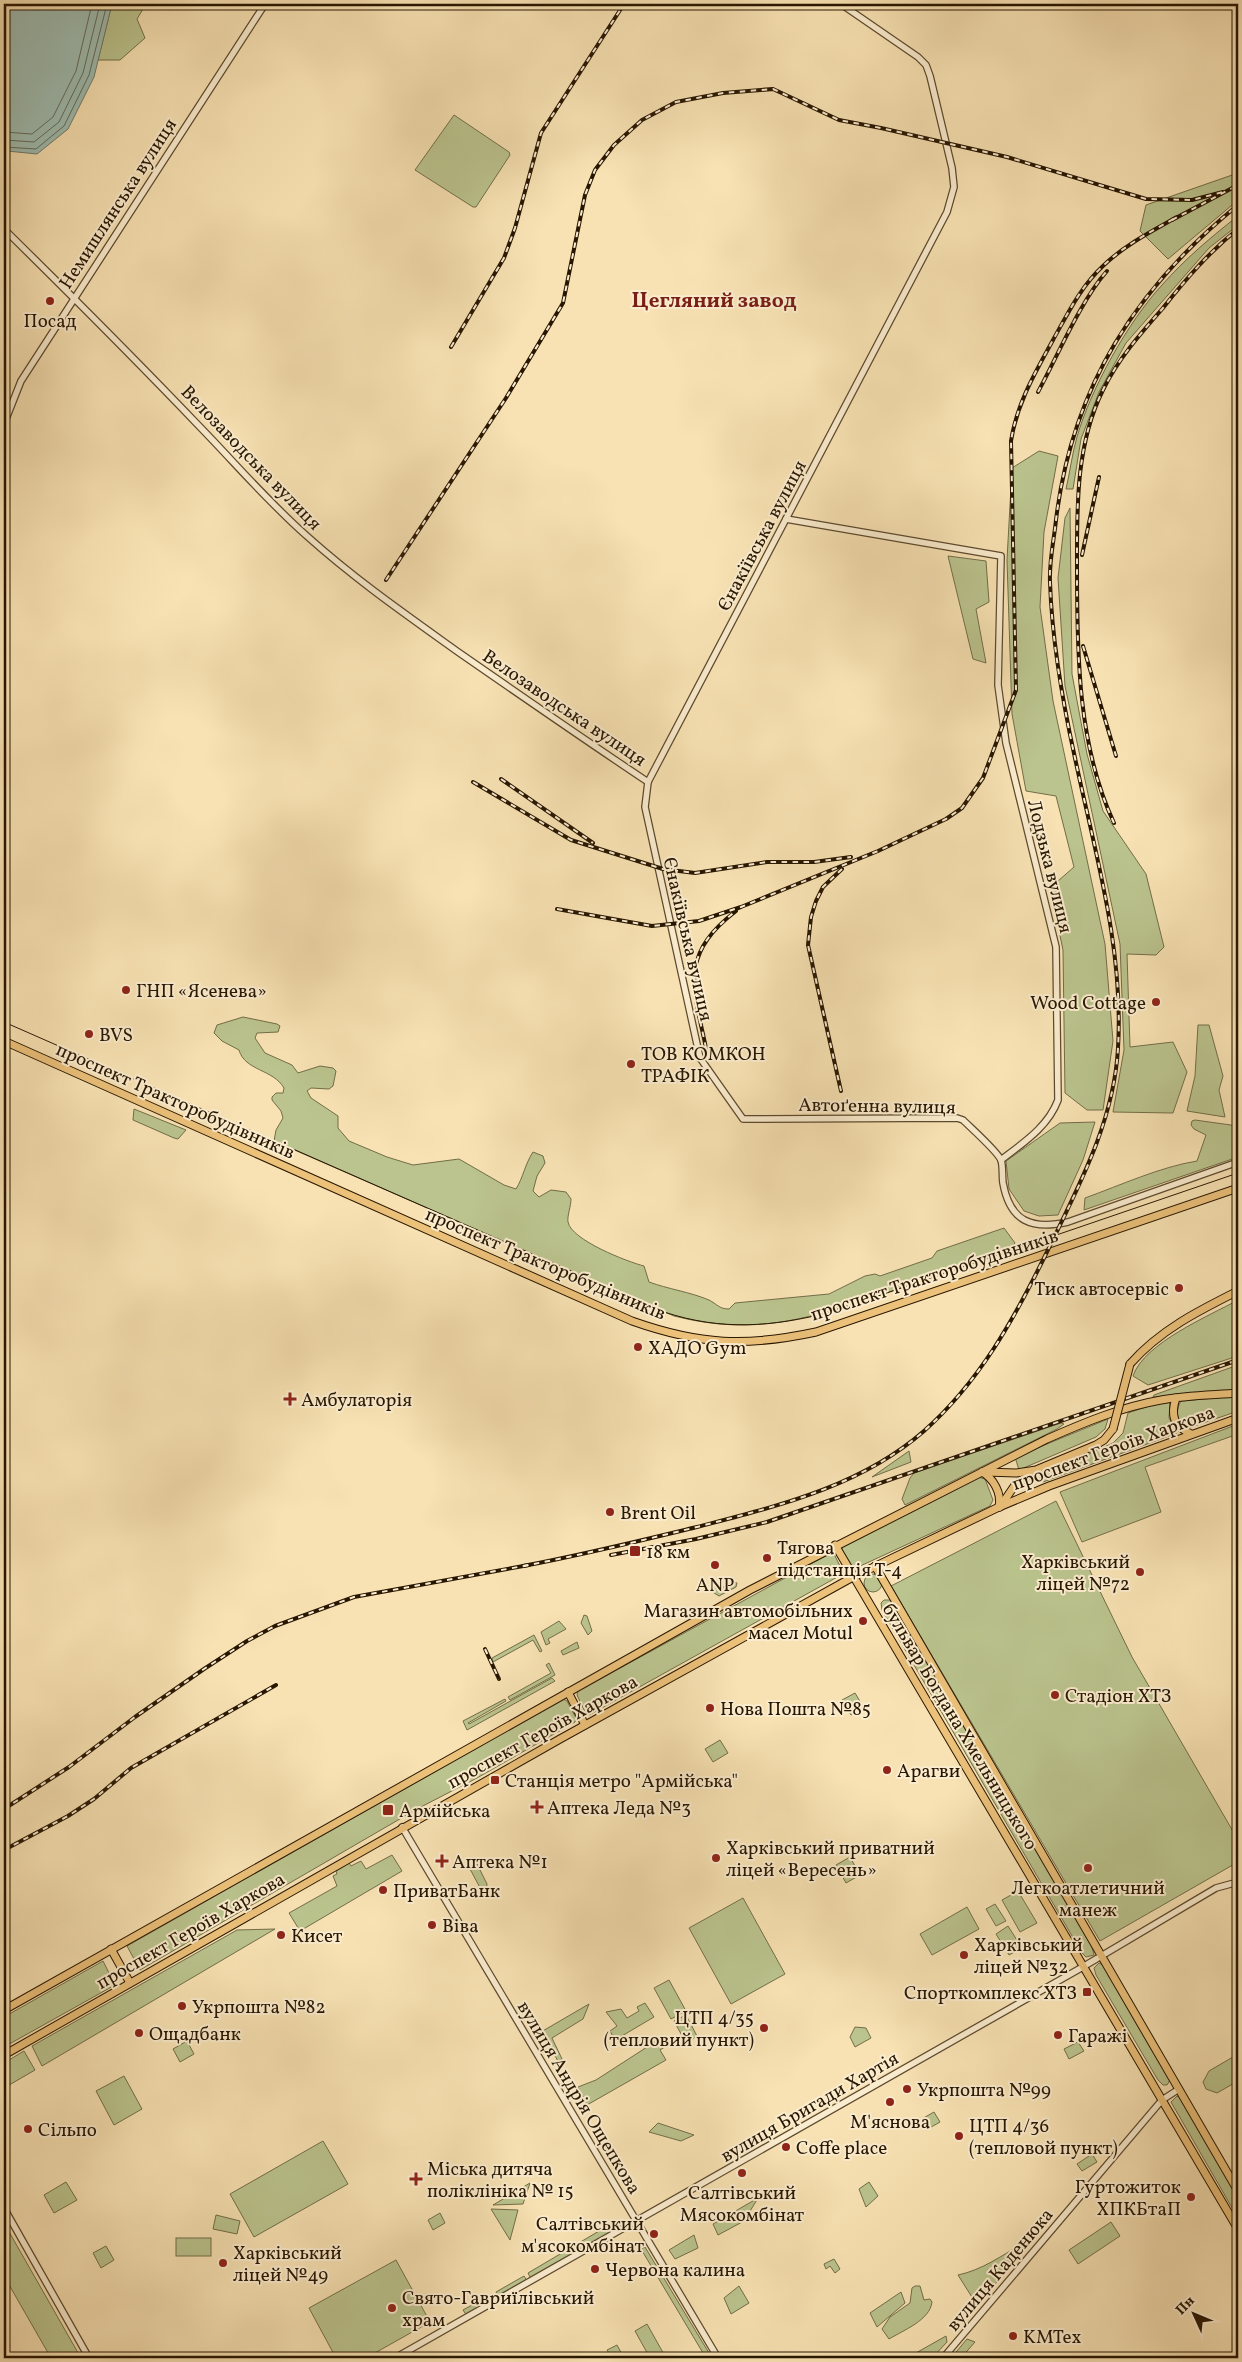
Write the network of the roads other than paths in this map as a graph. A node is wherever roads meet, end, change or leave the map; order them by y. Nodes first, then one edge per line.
1 (265, 4) edge
2 (841, 4) edge
3 (4, 229) edge
4 (74, 298) junction
5 (4, 424) edge
6 (786, 519) junction
7 (648, 782) junction
8 (4, 1041) edge
9 (743, 1119) joint
10 (1001, 1160) junction
11 (1238, 1162) edge
12 (1238, 1188) edge
13 (1238, 1290) edge
14 (1238, 1393) edge
15 (1176, 1398) junction
16 (1238, 1418) edge
17 (1191, 1434) junction
18 (1036, 1470) junction
19 (982, 1472) junction
20 (999, 1507) junction
21 (836, 1545) junction
22 (875, 1566) junction
23 (853, 1576) junction
24 (568, 1692) junction
25 (586, 1725) junction
26 (402, 1827) junction
27 (1238, 1882) edge
28 (111, 1949) junction
29 (1102, 1956) junction
30 (1084, 1967) junction
31 (130, 1983) junction
32 (4, 2010) edge
33 (4, 2055) edge
34 (1179, 2089) junction
35 (1162, 2100) junction
36 (1238, 2191) edge
37 (4, 2208) edge
38 (636, 2221) junction
39 (1238, 2229) edge
40 (89, 2358) edge
41 (395, 2358) edge
42 (718, 2358) edge
43 (943, 2358) edge

1 - 4 street, Немишлянська вулиця
2 - 6 street, Єнакіївська вулиця
3 - 4 street, Велозаводська вулиця
4 - 5 street, Немишлянська вулиця
4 - 7 street, Велозаводська вулиця
6 - 7 street, Єнакіївська вулиця
6 - 10 street, Лодзька вулиця
7 - 9 street, Єнакіївська вулиця
8 - 12 main road, проспект Тракторобудівників
9 - 10 street, Автоґенна вулиця
10 - 11 street
13 - 18 main road, bridge
14 - 15 main road, проспект Героїв Харкова
15 - 17 main road
15 - 19 main road, проспект Героїв Харкова
16 - 17 main road, проспект Героїв Харкова
17 - 20 main road, проспект Героїв Харкова
18 - 19 main road
18 - 20 main road
19 - 20 main road, проспект Героїв Харкова
19 - 21 main road, проспект Героїв Харкова
20 - 22 main road, проспект Героїв Харкова
21 - 23 main road, бульвар Богдана Хмельницького
21 - 24 main road, проспект Героїв Харкова
22 - 23 main road, проспект Героїв Харкова
22 - 29 main road, бульвар Богдана Хмельницького
23 - 25 main road, проспект Героїв Харкова
23 - 30 main road, бульвар Богдана Хмельницького
24 - 25 main road
24 - 28 main road, проспект Героїв Харкова
25 - 26 main road, проспект Героїв Харкова
26 - 31 main road, проспект Героїв Харкова
26 - 38 street, вулиця Андрія Ощепкова
27 - 29 street, вулиця Бригади Хартія
28 - 31 main road
28 - 32 main road, проспект Героїв Харкова
29 - 30 street, вулиця Бригади Хартія
29 - 34 main road, бульвар Богдана Хмельницького
30 - 35 main road, бульвар Богдана Хмельницького
30 - 38 street, вулиця Бригади Хартія
31 - 33 main road, проспект Героїв Харкова
34 - 35 street, вулиця Каденюка
34 - 36 main road, бульвар Богдана Хмельницького
35 - 39 main road, бульвар Богдана Хмельницького
35 - 43 street, вулиця Каденюка
37 - 40 street
38 - 41 street, вулиця Бригади Хартія
38 - 42 street, вулиця Андрія Ощепкова

